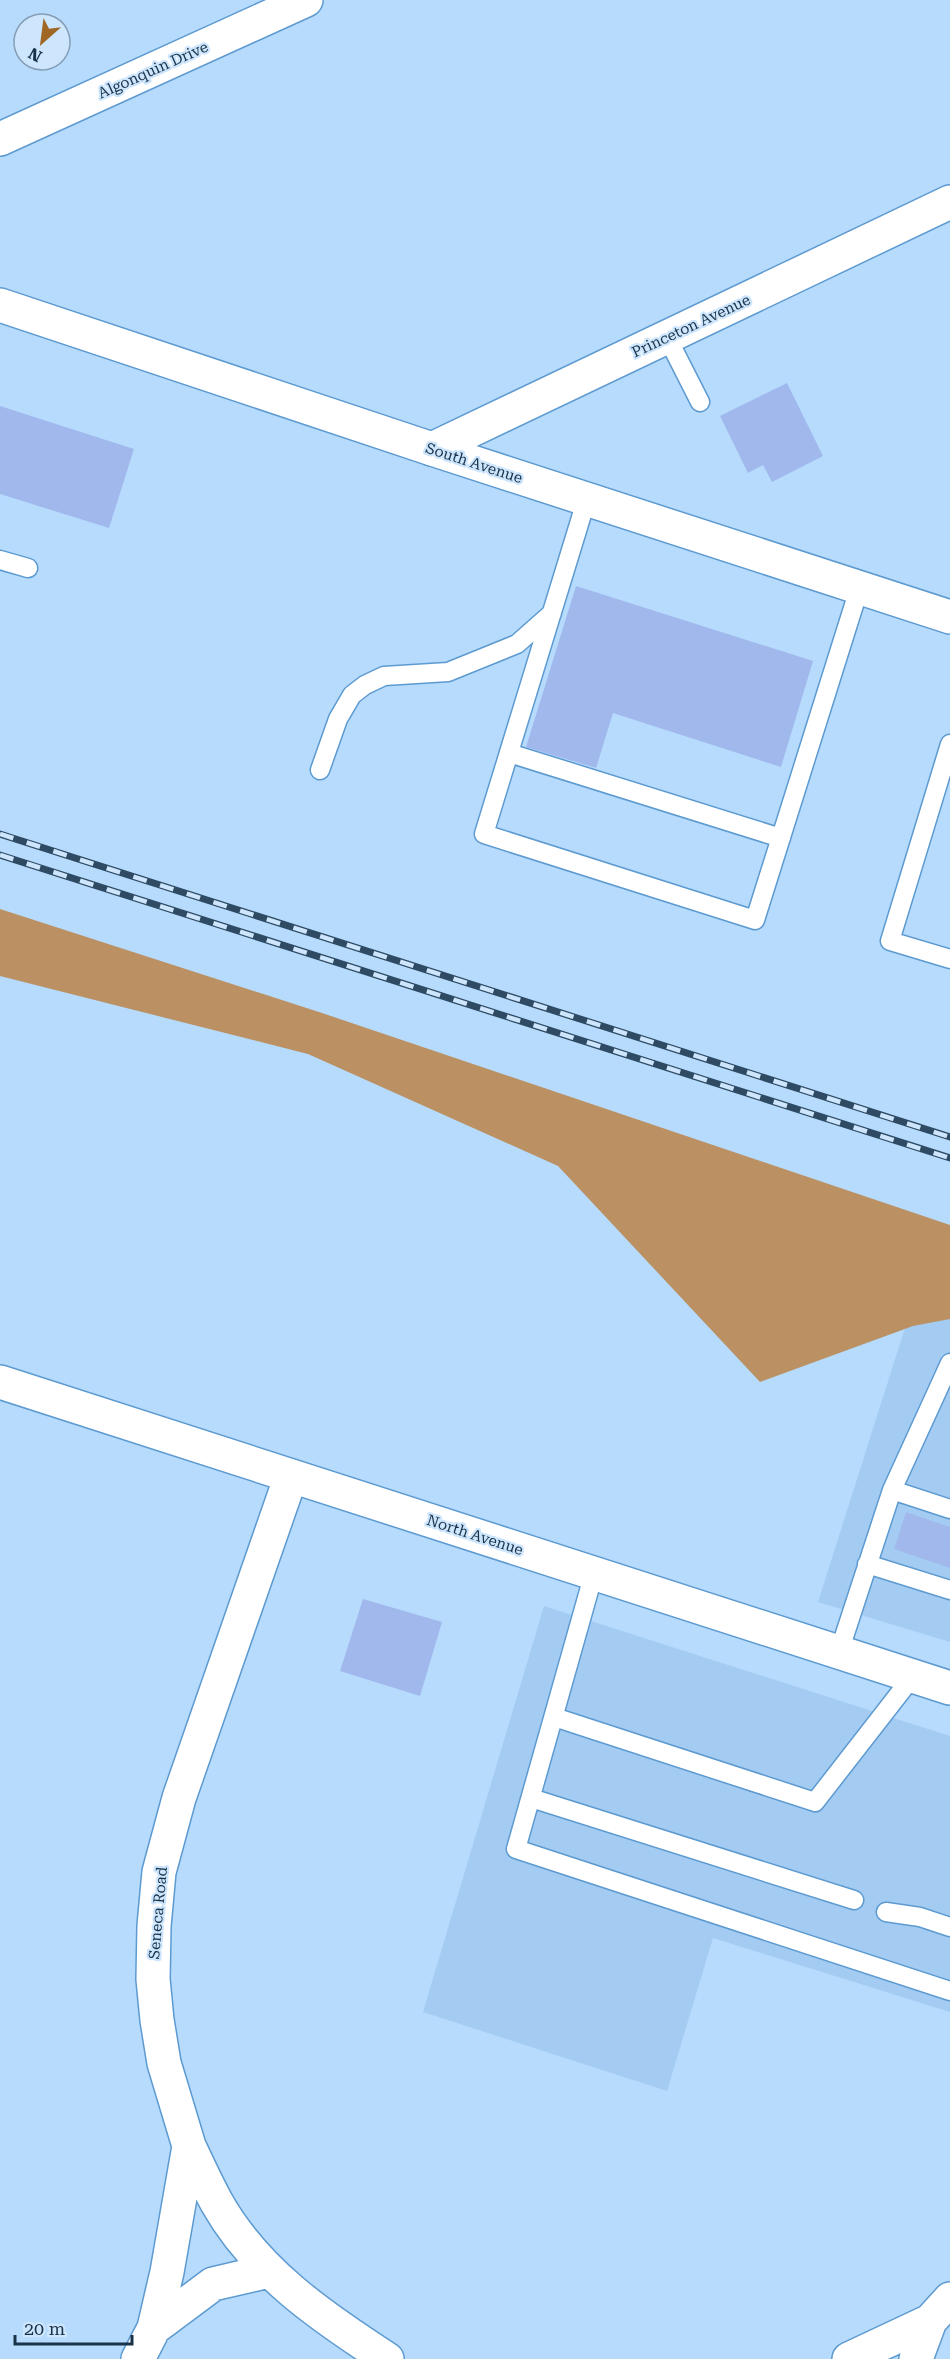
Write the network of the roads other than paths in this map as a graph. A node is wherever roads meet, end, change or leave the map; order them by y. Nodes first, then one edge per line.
1 (306, 0) edge
2 (0, 139) edge
3 (950, 202) edge
4 (0, 305) edge
5 (667, 337) junction
6 (700, 402) dead end
7 (432, 449) junction
8 (587, 498) junction
9 (0, 560) edge
10 (28, 568) dead end
11 (859, 589) junction
12 (553, 612) junction
13 (950, 617) edge
14 (950, 744) edge
15 (509, 753) junction
16 (320, 770) dead end
17 (781, 838) junction
18 (950, 959) edge
19 (950, 1363) edge
20 (0, 1382) edge
21 (291, 1476) junction
22 (892, 1490) junction
23 (950, 1509) edge
24 (867, 1564) junction
25 (594, 1573) junction
26 (950, 1590) edge
27 (839, 1652) junction
28 (913, 1676) junction
29 (950, 1688) edge
30 (554, 1718) junction
31 (531, 1798) junction
32 (854, 1900) dead end
33 (886, 1912) dead end
34 (950, 1927) edge
35 (950, 1991) edge
36 (189, 2146) junction
37 (269, 2271) junction
38 (940, 2310) edge
39 (154, 2328) junction
40 (138, 2359) edge
41 (387, 2359) edge
42 (849, 2359) edge
43 (916, 2359) edge

1 - 2 street, Algonquin Drive
3 - 5 street, Princeton Avenue
4 - 7 street, South Avenue
5 - 6 lane
5 - 7 street, Princeton Avenue
7 - 8 street, South Avenue
8 - 11 street, South Avenue
8 - 12 lane
9 - 10 lane
11 - 13 street, South Avenue
11 - 17 lane
12 - 15 lane
12 - 16 lane
14 - 18 lane
15 - 17 lane
15 - 17 lane
19 - 22 lane
20 - 21 street, North Avenue
21 - 25 street, North Avenue
21 - 36 street, Seneca Road
22 - 23 lane
22 - 24 lane
24 - 26 lane
24 - 27 lane
25 - 27 street, North Avenue
25 - 30 lane
27 - 28 street, North Avenue
28 - 29 street, North Avenue
28 - 30 lane
30 - 31 lane
31 - 32 lane
31 - 35 lane
33 - 34 lane
36 - 37 street
36 - 39 street, Seneca Road
37 - 39 street
37 - 41 street
38 - 42 street
38 - 43 street
39 - 40 street, Seneca Road

